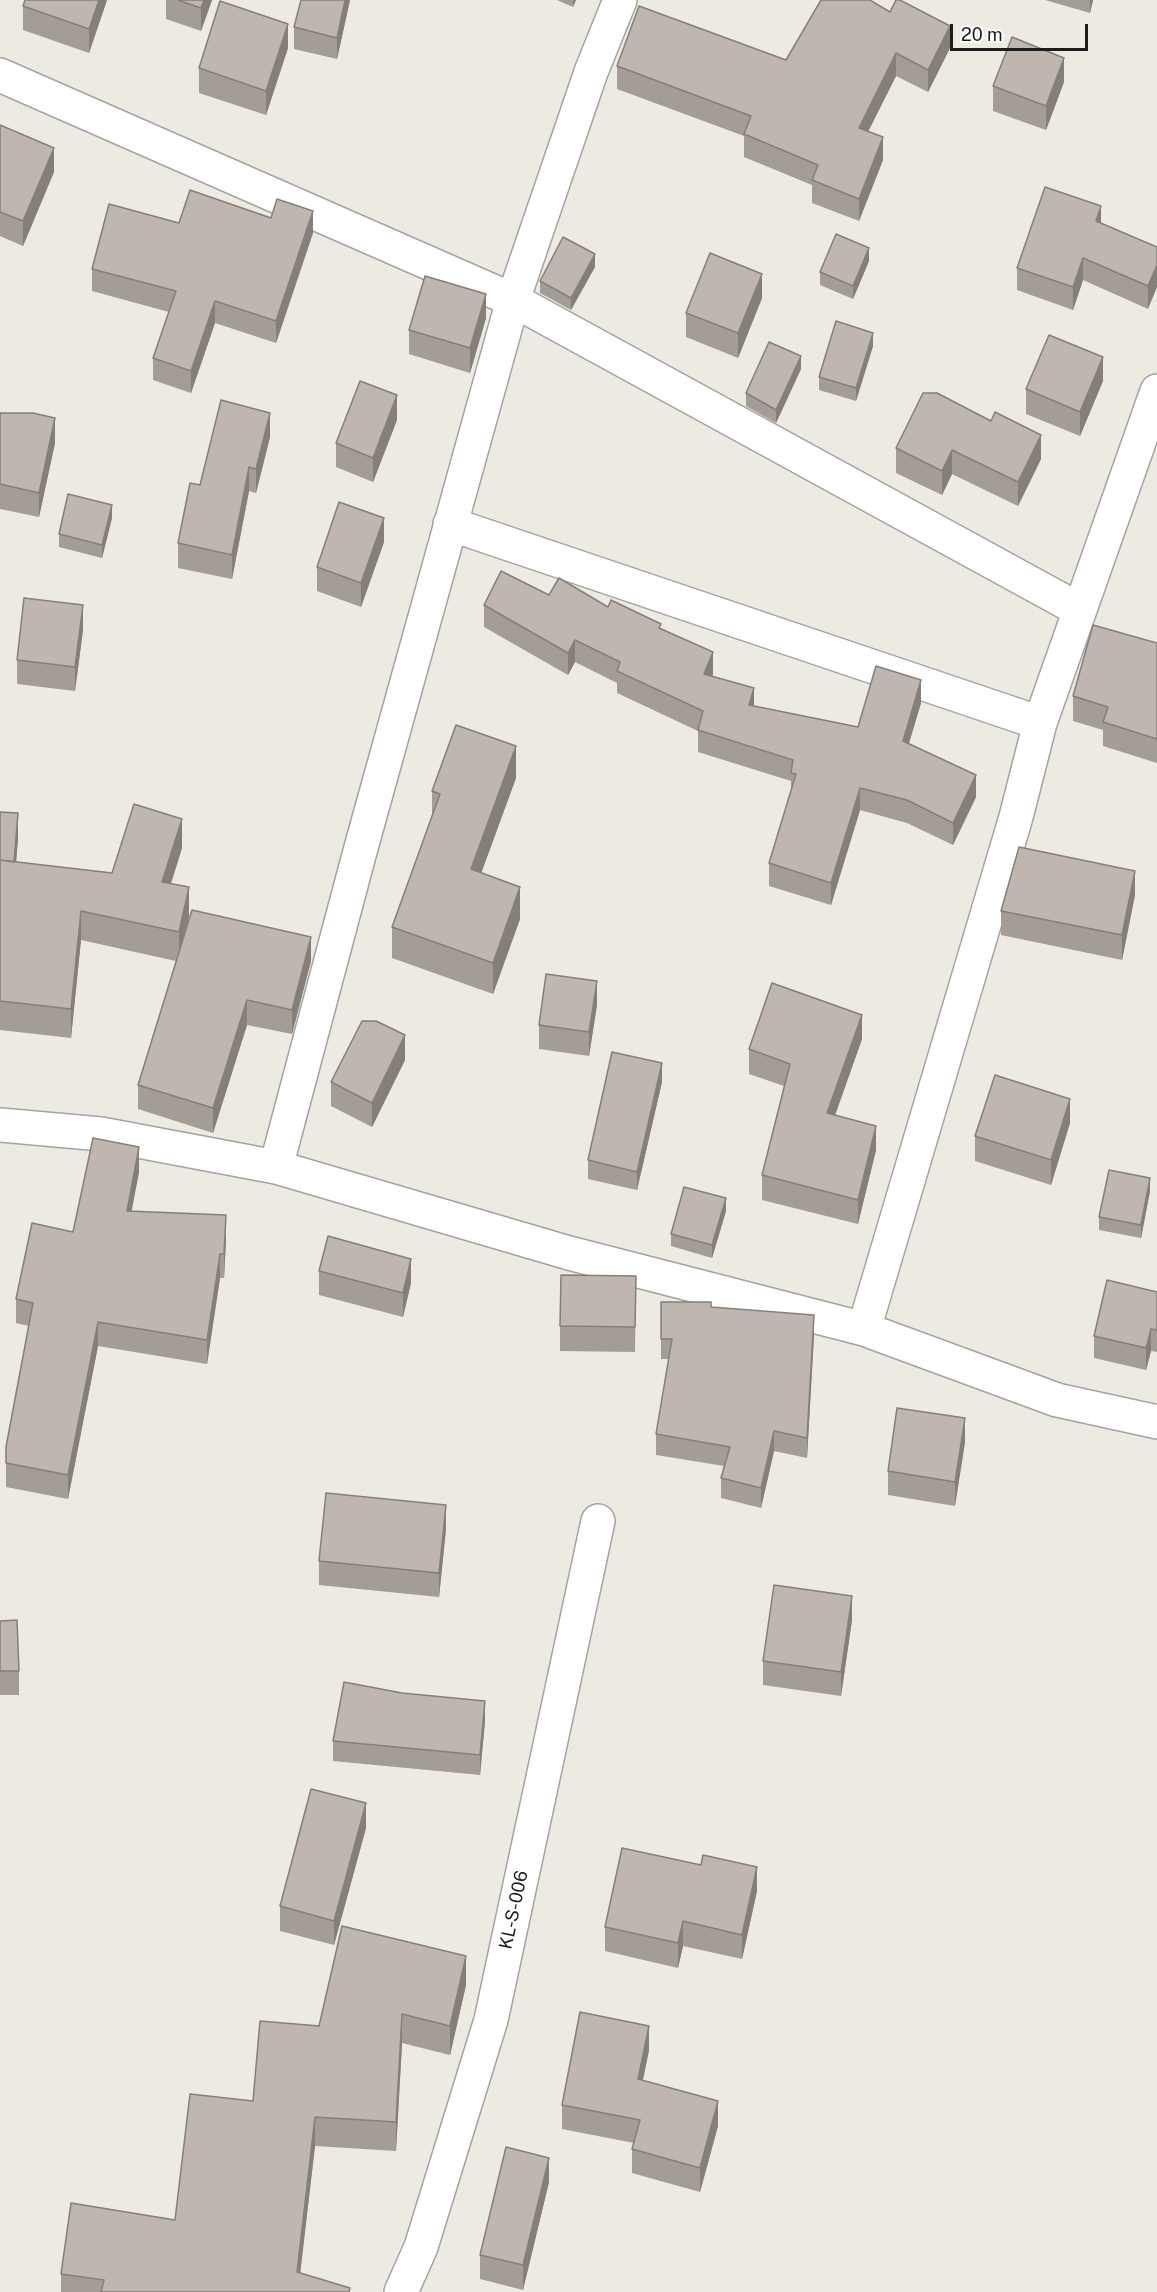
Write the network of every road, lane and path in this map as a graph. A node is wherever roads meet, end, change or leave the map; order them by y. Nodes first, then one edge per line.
1 (620, 0) edge
2 (0, 75) edge
3 (513, 300) junction
4 (1157, 391) edge
5 (450, 524) junction
6 (1078, 609) junction
7 (1040, 723) junction
8 (0, 1125) edge
9 (276, 1167) junction
10 (864, 1329) junction
11 (1157, 1422) edge
12 (598, 1521) dead end
13 (401, 2292) edge

1 - 3 street
2 - 3 street
3 - 5 street
3 - 6 street
4 - 6 street
5 - 7 street
5 - 9 street
6 - 7 street
7 - 10 street
8 - 9 street
9 - 10 street
10 - 11 street
12 - 13 street, KL-S-006

